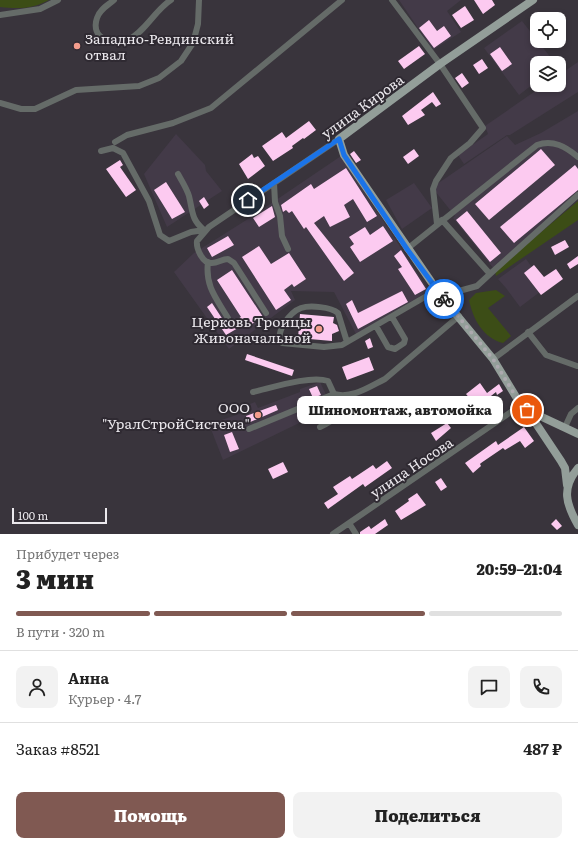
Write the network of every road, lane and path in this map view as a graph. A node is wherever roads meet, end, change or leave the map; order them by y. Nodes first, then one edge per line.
1 (58, 0) edge
2 (114, 0) edge
3 (171, 0) edge
4 (199, 0) edge
5 (342, 0) edge
6 (392, 0) edge
7 (533, 0) edge
8 (0, 15) edge
9 (440, 64) junction
10 (0, 103) edge
11 (339, 139) junction
12 (115, 142) dead end
13 (101, 151) dead end
14 (578, 157) edge
15 (178, 174) dead end
16 (274, 183) junction
17 (578, 195) edge
18 (440, 222) junction
19 (204, 230) junction
20 (288, 249) dead end
21 (407, 249) junction
22 (208, 262) junction
23 (490, 274) junction
24 (439, 293) junction
25 (578, 296) edge
26 (266, 313) dead end
27 (459, 316) junction
28 (392, 317) junction
29 (228, 318) dead end
30 (376, 326) junction
31 (528, 332) junction
32 (347, 342) junction
33 (493, 359) junction
34 (577, 366) edge
35 (253, 392) dead end
36 (334, 394) junction
37 (350, 396) junction
38 (524, 408) junction
39 (578, 408) edge
40 (320, 427) dead end
41 (565, 427) junction
42 (249, 429) dead end
43 (578, 434) edge
44 (578, 468) edge
45 (567, 485) junction
46 (349, 523) junction
47 (578, 524) edge
48 (333, 534) edge
49 (356, 534) edge

1 - 8 street
2 - 3 street
4 - 10 street
5 - 12 street
6 - 9 street
7 - 9 main road, улица Кирова
9 - 11 main road, улица Кирова
9 - 18 street
11 - 16 street, улица Кирова
11 - 21 main road
13 - 19 street
14 - 18 street
15 - 19 street
16 - 19 street, улица Кирова
16 - 20 street
17 - 23 street
18 - 21 street
18 - 23 street
19 - 22 street
21 - 24 main road
22 - 26 street
22 - 29 street
23 - 24 street
24 - 27 main road
24 - 28 street
25 - 31 street
27 - 33 main road
27 - 37 street
28 - 30 street
28 - 30 street
30 - 32 street
31 - 33 street
31 - 34 street
32 - 32 street
33 - 38 main road
35 - 36 street
36 - 37 street
36 - 42 street
37 - 40 street
38 - 41 main road
38 - 45 main road
38 - 46 street, улица Носова
39 - 41 street
41 - 43 main road
44 - 45 main road
45 - 47 main road
46 - 48 street, улица Носова
46 - 49 street

